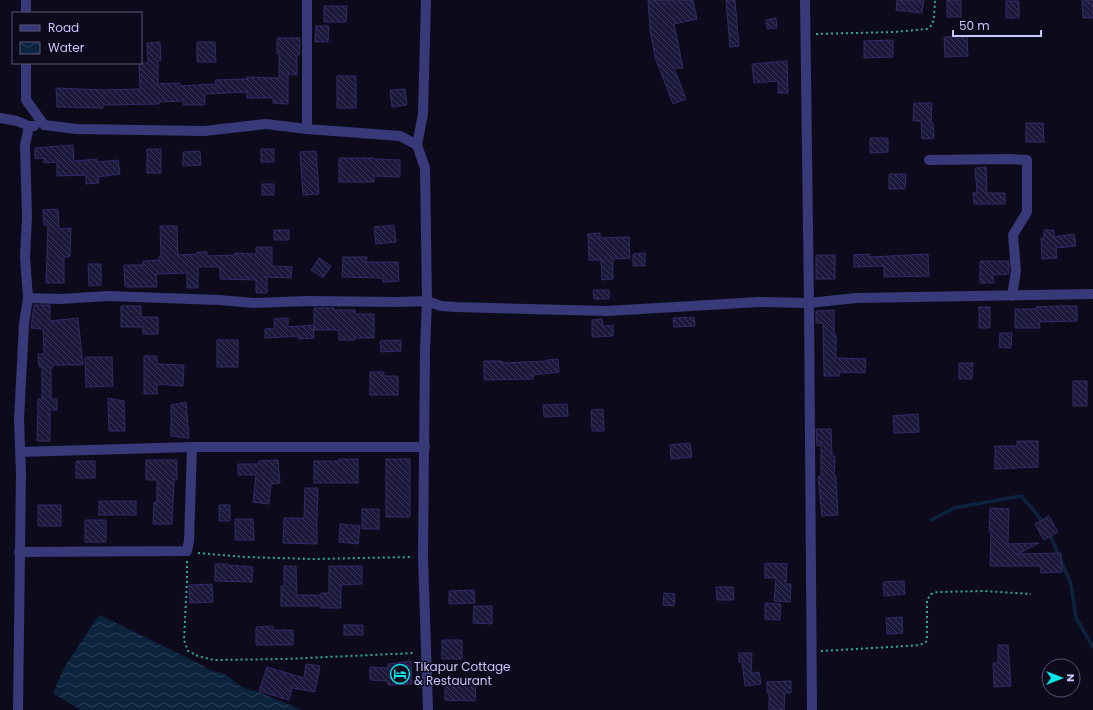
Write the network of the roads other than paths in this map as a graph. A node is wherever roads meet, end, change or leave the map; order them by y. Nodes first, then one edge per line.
1 (26, 0) edge
2 (307, 0) edge
3 (426, 0) edge
4 (805, 0) edge
5 (26, 12) edge
6 (26, 64) edge
7 (0, 118) edge
8 (44, 125) junction
9 (29, 126) junction
10 (307, 129) junction
11 (417, 145) junction
12 (929, 160) dead end
13 (1093, 294) edge
14 (1012, 296) junction
15 (28, 298) junction
16 (427, 301) junction
17 (809, 303) junction
18 (425, 446) junction
19 (192, 447) junction
20 (20, 452) junction
21 (19, 552) junction
22 (18, 710) edge
23 (428, 710) edge
24 (812, 710) edge

1 - 5 street
2 - 10 street
3 - 11 street
4 - 17 street
6 - 8 street
7 - 9 street
8 - 9 street
8 - 10 street
9 - 15 street
10 - 11 street
11 - 16 street
12 - 14 street
13 - 14 street
14 - 17 street
15 - 16 street
15 - 20 street
16 - 17 street
16 - 18 street
17 - 24 street
18 - 19 street
18 - 23 street
19 - 20 street
19 - 21 street
20 - 21 street
21 - 22 street

